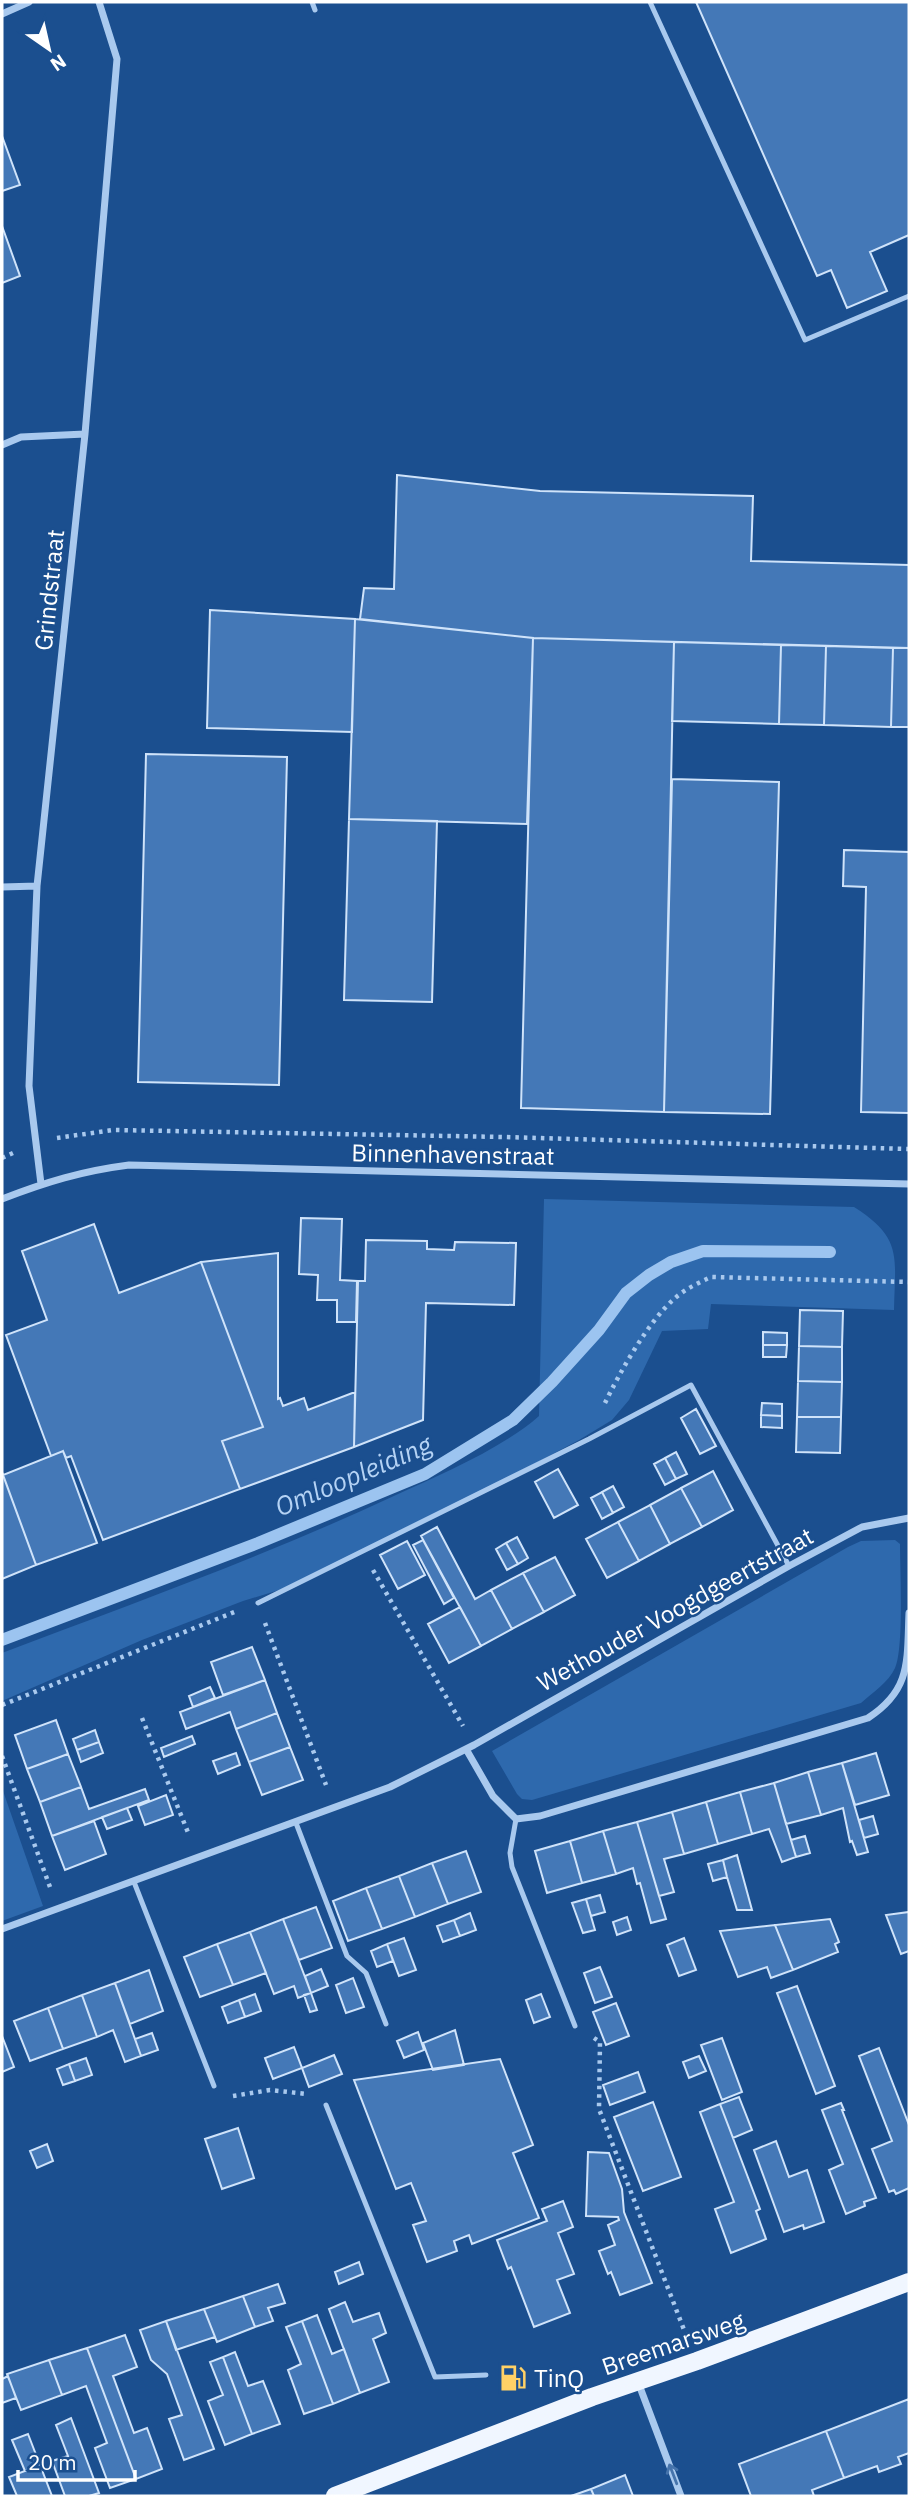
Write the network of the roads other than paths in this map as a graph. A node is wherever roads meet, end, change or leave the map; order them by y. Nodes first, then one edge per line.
1 (29, 2) edge
2 (99, 2) edge
3 (312, 2) edge
4 (650, 2) edge
5 (315, 10) dead end
6 (2, 14) edge
7 (909, 296) edge
8 (85, 434) junction
9 (2, 445) edge
10 (37, 886) junction
11 (2, 887) edge
12 (41, 1184) junction
13 (909, 1184) edge
14 (2, 1199) edge
15 (909, 1518) edge
16 (789, 1566) junction
17 (258, 1603) road end
18 (909, 1613) edge
19 (470, 1747) junction
20 (516, 1819) junction
21 (296, 1823) junction
22 (134, 1882) junction
23 (2, 1929) edge
24 (386, 2024) dead end
25 (575, 2026) road end
26 (214, 2086) road end
27 (326, 2105) road end
28 (909, 2282) edge
29 (486, 2375) dead end
30 (638, 2382) junction
31 (335, 2496) edge
32 (681, 2496) edge

1 - 6 street
2 - 8 street, Grindstraat
3 - 5 lane
4 - 7 lane
8 - 9 street
8 - 10 street, Grindstraat
10 - 11 street
10 - 12 street, Grindstraat
12 - 13 street, Binnenhavenstraat
12 - 14 street, Binnenhavenstraat
15 - 16 street, Wethouder Voogdgeertstraat
16 - 17 lane
16 - 19 street, Wethouder Voogdgeertstraat
18 - 20 street
19 - 20 street
19 - 21 street, Wethouder Voogdgeertstraat
20 - 25 lane
21 - 22 street, Wethouder Voogdgeertstraat
21 - 24 lane
22 - 23 street, Wethouder Voogdgeertstraat
22 - 26 lane
27 - 29 lane
28 - 30 main road, Breemarsweg
30 - 31 main road, Breemarsweg
32 -> 30 street

